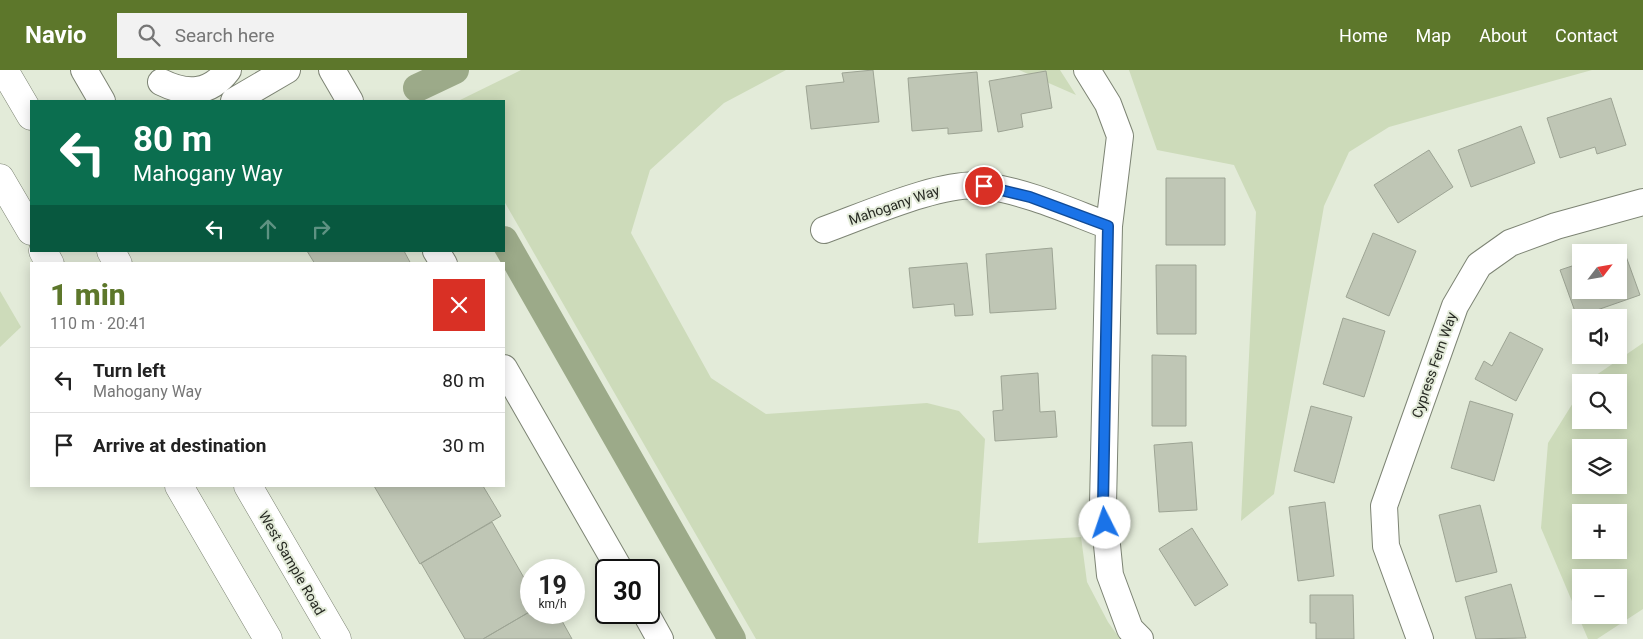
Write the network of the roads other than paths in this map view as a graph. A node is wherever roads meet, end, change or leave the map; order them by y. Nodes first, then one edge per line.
1 (4, 70) edge
2 (84, 70) edge
3 (228, 70) edge
4 (332, 70) edge
5 (1087, 70) edge
6 (279, 72) edge
7 (162, 85) edge
8 (101, 100) edge
9 (236, 100) edge
10 (349, 100) edge
11 (30, 114) edge
12 (0, 178) edge
13 (1643, 202) edge
14 (1108, 226) junction
15 (30, 229) edge
16 (824, 230) dead end
17 (505, 370) edge
18 (180, 487) edge
19 (249, 487) edge
20 (614, 559) edge
21 (652, 624) edge
22 (268, 639) edge
23 (336, 639) edge
24 (660, 639) edge
25 (1140, 639) edge
26 (1420, 639) edge

1 - 11 main road
2 - 8 street
3 - 7 street
4 - 10 street
5 - 14 street
6 - 9 street
12 - 15 main road
13 - 26 street, Cypress Fern Way
14 - 16 street, Mahogany Way
14 - 25 street
17 - 20 street
18 - 22 main road
19 - 23 main road, West Sample Road
21 - 24 street

